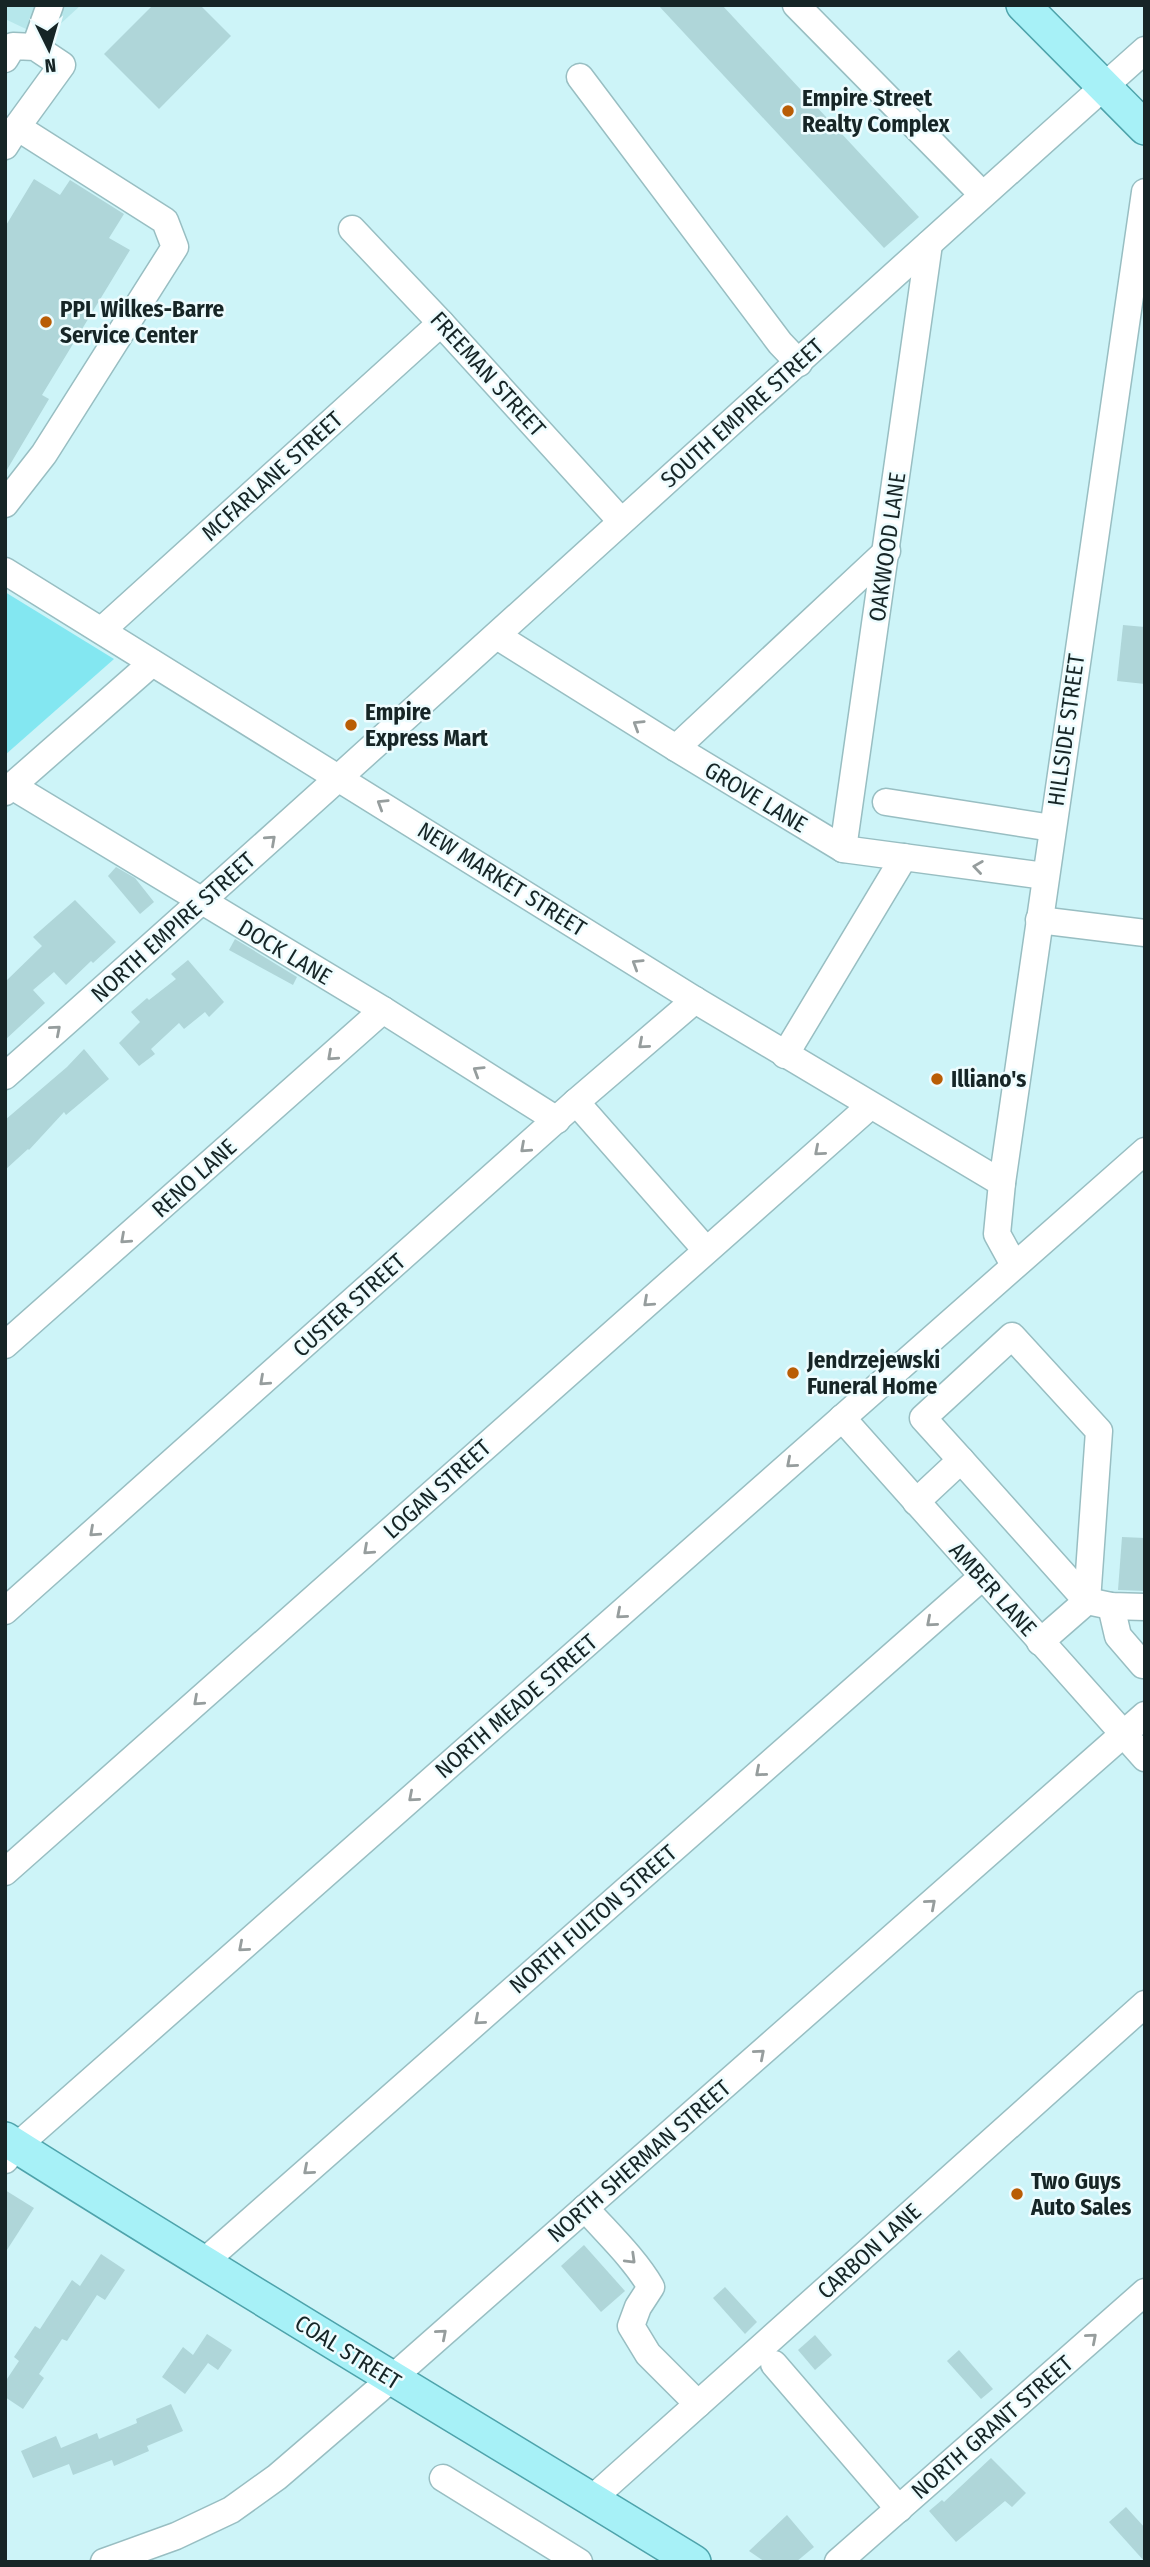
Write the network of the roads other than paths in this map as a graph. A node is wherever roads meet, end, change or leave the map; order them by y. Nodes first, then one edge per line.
1 (50, 5) edge
2 (796, 5) edge
3 (1023, 5) edge
4 (35, 47) junction
5 (1145, 50) edge
6 (5, 60) edge
7 (580, 77) dead end
8 (1104, 86) junction
9 (1145, 128) edge
10 (11, 136) edge
11 (1145, 192) edge
12 (982, 194) junction
13 (352, 229) dead end
14 (929, 244) junction
15 (442, 323) junction
16 (799, 363) junction
17 (5, 504) edge
18 (621, 521) junction
19 (887, 551) junction
20 (5, 571) edge
21 (102, 630) junction
22 (497, 636) junction
23 (152, 663) junction
24 (676, 748) junction
25 (340, 778) junction
26 (9, 789) edge
27 (887, 802) dead end
28 (1052, 828) junction
29 (843, 849) junction
30 (904, 857) junction
31 (1045, 876) junction
32 (202, 902) junction
33 (1038, 920) junction
34 (1145, 933) edge
35 (695, 1000) junction
36 (383, 1010) junction
37 (785, 1055) junction
38 (5, 1076) edge
39 (576, 1102) junction
40 (870, 1106) junction
41 (556, 1120) junction
42 (1145, 1151) edge
43 (1002, 1183) junction
44 (706, 1250) junction
45 (1014, 1265) junction
46 (5, 1345) edge
47 (842, 1418) junction
48 (961, 1460) junction
49 (916, 1502) junction
50 (982, 1577) junction
51 (1099, 1603) junction
52 (1145, 1608) edge
53 (5, 1611) edge
54 (1040, 1642) junction
55 (1143, 1665) dead end
56 (1145, 1715) edge
57 (1124, 1735) junction
58 (1145, 1758) edge
59 (5, 1872) edge
60 (1145, 2004) edge
61 (9, 2148) edge
62 (586, 2208) junction
63 (205, 2261) junction
64 (1145, 2292) edge
65 (774, 2364) dead end
66 (391, 2379) junction
67 (698, 2404) junction
68 (443, 2478) dead end
69 (593, 2498) junction
70 (899, 2509) junction
71 (689, 2561) edge
72 (104, 2562) edge
73 (579, 2562) edge
74 (838, 2562) edge

1 - 4 street
2 - 12 street
3 - 8 main road
4 - 6 street
4 - 10 street
5 - 8 street, SOUTH EMPIRE STREET
7 - 16 street
8 - 9 main road
8 - 12 street, SOUTH EMPIRE STREET
10 - 17 street
11 - 28 street, HILLSIDE STREET
12 - 14 street, SOUTH EMPIRE STREET
13 - 15 street, FREEMAN STREET
14 - 16 street, SOUTH EMPIRE STREET
14 - 19 street, OAKWOOD LANE
15 - 18 street, FREEMAN STREET
15 - 21 street, MCFARLANE STREET
16 - 18 street, SOUTH EMPIRE STREET
18 - 22 street, SOUTH EMPIRE STREET
19 - 24 street
19 - 29 street, OAKWOOD LANE
20 - 21 street, NEW MARKET STREET
21 - 23 street, NEW MARKET STREET
24 -> 22 street, GROVE LANE
22 - 25 street, SOUTH EMPIRE STREET
23 - 25 street, NEW MARKET STREET
23 - 26 street
24 - 29 street, GROVE LANE
32 -> 25 street, NORTH EMPIRE STREET
35 -> 25 street, NEW MARKET STREET
26 - 32 street, DOCK LANE
27 - 28 street
28 - 31 street, HILLSIDE STREET
29 - 30 street, GROVE LANE
31 -> 30 street, GROVE LANE
30 - 37 street
31 - 33 street, HILLSIDE STREET
32 - 36 street, DOCK LANE
38 -> 32 street, NORTH EMPIRE STREET
33 - 34 street
33 - 43 street, HILLSIDE STREET
35 - 37 street, NEW MARKET STREET
35 -> 39 street, CUSTER STREET
41 -> 36 street, DOCK LANE
36 -> 46 street, RENO LANE
37 - 40 street, NEW MARKET STREET
39 - 41 street, CUSTER STREET
39 - 44 street
40 - 43 street, NEW MARKET STREET
40 -> 44 street, LOGAN STREET
41 -> 53 street, CUSTER STREET
42 - 45 street, NORTH MEADE STREET
43 - 45 street, HILLSIDE STREET
44 -> 59 street, LOGAN STREET
45 - 47 street, NORTH MEADE STREET
47 - 49 street, AMBER LANE
47 -> 61 street, NORTH MEADE STREET
48 - 49 street
48 - 51 street
48 - 51 street
49 - 50 street, AMBER LANE
50 - 54 street, AMBER LANE
50 -> 63 street, NORTH FULTON STREET
51 - 52 street
51 - 54 street
51 - 55 street
54 - 57 street, AMBER LANE
56 - 57 street, NORTH SHERMAN STREET
57 - 58 street, AMBER LANE
62 -> 57 street, NORTH SHERMAN STREET
60 - 67 street, CARBON LANE
61 - 63 main road, COAL STREET
66 -> 62 street, NORTH SHERMAN STREET
62 -> 67 street
63 - 66 main road, COAL STREET
70 -> 64 street, NORTH GRANT STREET
65 - 70 street
66 - 69 main road, COAL STREET
66 - 72 street, NORTH SHERMAN STREET
67 - 69 street, CARBON LANE
68 - 73 street
69 - 71 main road, COAL STREET
70 - 74 street, NORTH GRANT STREET

